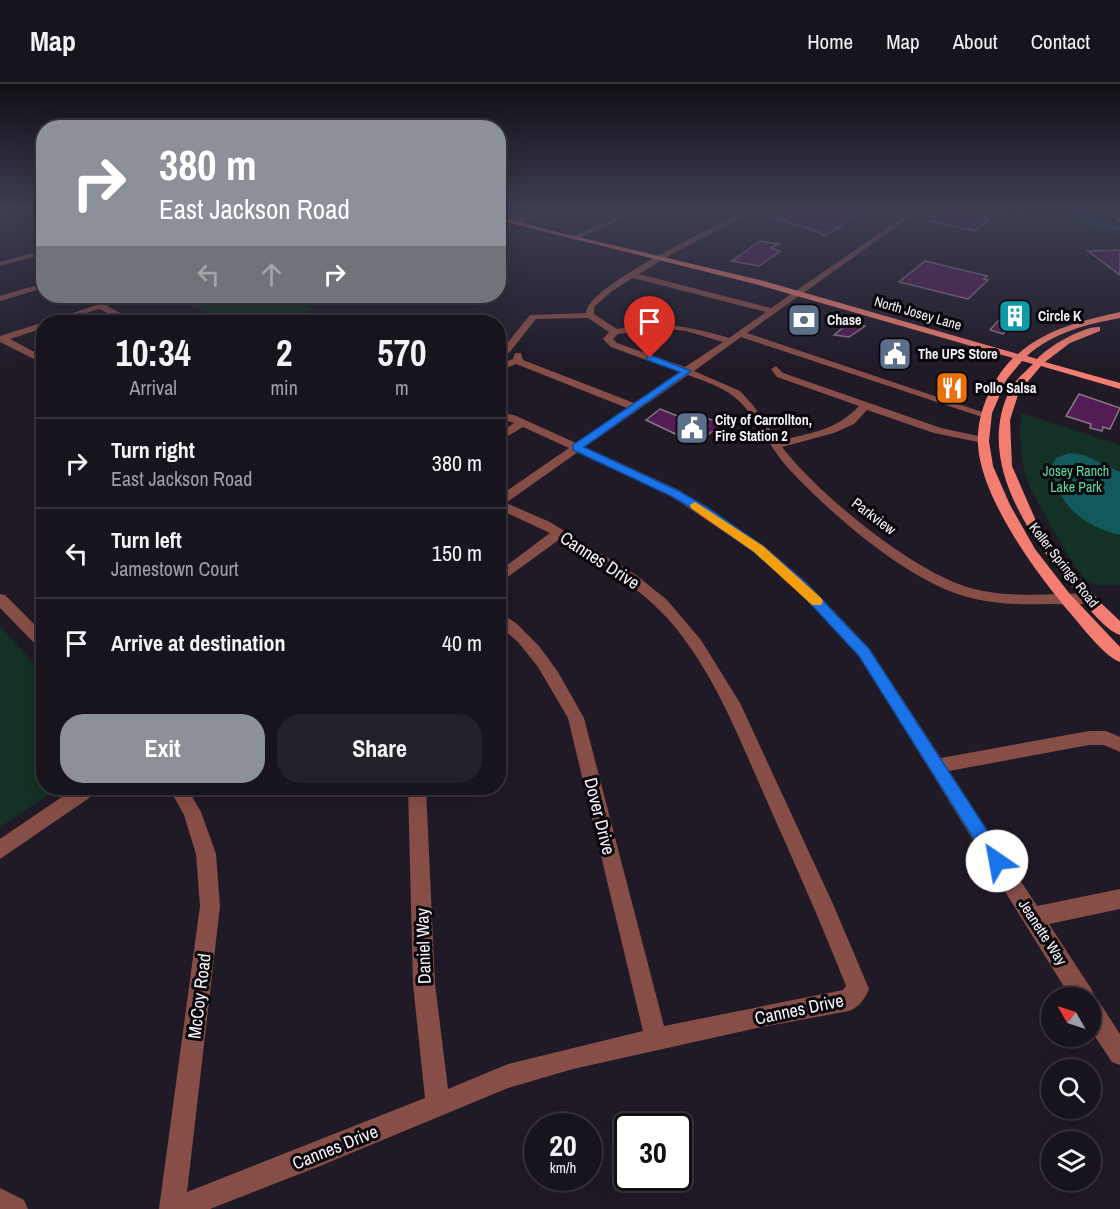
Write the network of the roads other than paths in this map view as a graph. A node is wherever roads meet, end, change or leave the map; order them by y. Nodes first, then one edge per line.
1 (652, 262) edge
2 (688, 262) edge
3 (842, 262) edge
4 (632, 275) junction
5 (36, 287) edge
6 (801, 291) junction
7 (0, 298) edge
8 (109, 303) edge
9 (100, 306) junction
10 (773, 311) junction
11 (72, 315) edge
12 (119, 315) edge
13 (590, 315) junction
14 (1120, 315) edge
15 (902, 319) junction
16 (1120, 322) edge
17 (36, 328) edge
18 (615, 332) junction
19 (735, 337) junction
20 (1, 339) edge
21 (506, 347) edge
22 (506, 353) edge
23 (1023, 354) junction
24 (36, 357) edge
25 (1042, 360) junction
26 (516, 362) junction
27 (506, 363) edge
28 (776, 369) dead end
29 (686, 371) junction
30 (1120, 378) edge
31 (1120, 386) edge
32 (866, 405) junction
33 (635, 406) junction
34 (986, 415) junction
35 (506, 418) edge
36 (1005, 420) junction
37 (521, 423) junction
38 (506, 433) edge
39 (983, 440) junction
40 (775, 445) junction
41 (577, 447) junction
42 (506, 498) edge
43 (506, 507) edge
44 (559, 533) junction
45 (506, 573) edge
46 (1066, 598) junction
47 (1088, 598) junction
48 (0, 599) edge
49 (506, 624) edge
50 (1120, 630) edge
51 (36, 636) edge
52 (1120, 656) edge
53 (1120, 746) edge
54 (936, 766) junction
55 (79, 795) edge
56 (182, 795) edge
57 (417, 795) edge
58 (0, 850) edge
59 (1120, 899) edge
60 (1033, 917) junction
61 (1077, 987) edge
62 (1101, 1025) edge
63 (656, 1040) junction
64 (1120, 1054) edge
65 (438, 1104) junction
66 (0, 1201) edge
67 (15, 1209) edge
68 (174, 1209) edge

1 - 4 street
2 - 6 main road, North Josey Lane
3 - 6 street
4 - 10 street
4 - 13 street
5 - 7 street
6 - 10 street
6 - 15 main road, North Josey Lane
6 - 15 main road, North Josey Lane
8 - 9 street
9 - 11 street
9 - 12 street
10 - 19 street
13 - 18 street
13 - 21 street
14 - 23 main road, Keller Springs Road
15 - 23 main road, North Josey Lane
15 - 23 main road, North Josey Lane
16 - 25 main road, Keller Springs Road
17 - 20 street
18 - 19 street
18 - 29 street, Parkview
19 - 29 street
19 - 34 street
20 - 24 street
22 - 26 street
23 - 25 main road, North Josey Lane
23 - 34 main road, Keller Springs Road
25 - 30 main road, North Josey Lane
25 - 31 main road, North Josey Lane
25 - 36 main road, Keller Springs Road
26 - 27 street
26 - 33 street
28 - 32 street
29 - 33 street
29 - 40 street, Parkview
32 - 39 street
32 - 40 street
33 - 41 street
34 - 36 main road
34 - 39 main road, Keller Springs Road
35 - 37 street, Jeanette Way
36 - 47 main road, Keller Springs Road
37 - 38 street
37 - 41 street, Jeanette Way
39 - 46 main road, Keller Springs Road
40 - 46 street, Parkview
41 - 42 street
41 - 54 street, Jeanette Way
43 - 44 street, Cannes Drive
44 - 45 street
44 - 63 street, Cannes Drive
46 - 47 street, Parkview
46 - 52 main road, Keller Springs Road
47 - 50 main road, Keller Springs Road
48 - 51 street
49 - 63 street, Dover Drive
53 - 54 street
54 - 60 street, Jeanette Way
55 - 58 street
56 - 68 street, McCoy Road
57 - 65 street, Daniel Way
59 - 60 street
60 - 61 street, Jeanette Way
62 - 64 street
63 - 65 street, Cannes Drive
65 - 68 street, Cannes Drive
66 - 67 street

